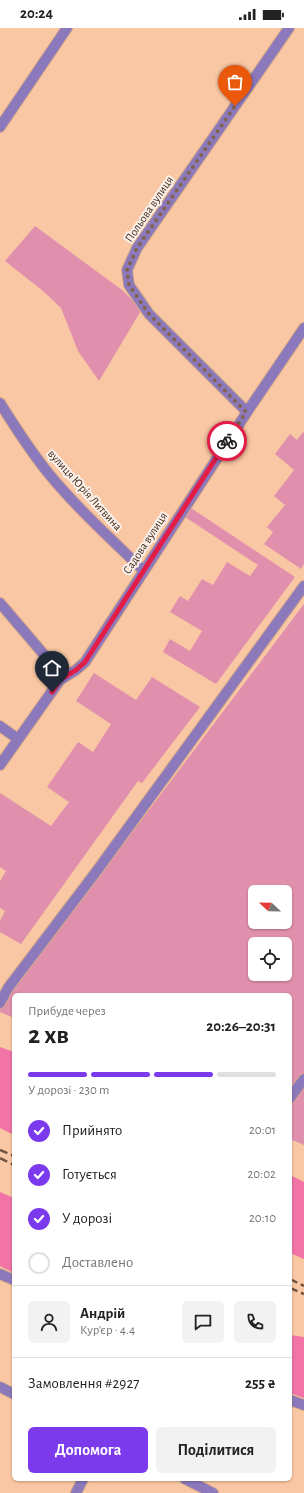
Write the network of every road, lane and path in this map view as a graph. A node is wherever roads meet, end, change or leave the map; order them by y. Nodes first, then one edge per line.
1 (67, 28) edge
2 (289, 28) edge
3 (0, 127) edge
4 (304, 328) edge
5 (0, 403) edge
6 (246, 412) junction
7 (143, 570) junction
8 (304, 586) edge
9 (0, 603) edge
10 (60, 680) junction
11 (0, 726) edge
12 (18, 739) junction
13 (0, 765) edge
14 (0, 1003) edge
15 (304, 1078) edge
16 (292, 1095) edge
17 (0, 1274) edge
18 (12, 1279) edge
19 (0, 1387) edge
20 (12, 1393) edge
21 (292, 1401) edge
22 (304, 1406) edge
23 (82, 1481) edge
24 (189, 1481) edge
25 (76, 1493) edge
26 (213, 1493) edge

1 - 3 street
2 - 6 street, Польова вулиця
4 - 6 street, Садова вулиця
5 - 7 street, вулиця Юрія Литвина
6 - 7 street, Садова вулиця
7 - 10 street, Садова вулиця
8 - 14 street
9 - 10 street
10 - 12 street, Садова вулиця
11 - 12 street
12 - 13 street, Садова вулиця
15 - 16 street
17 - 18 street
19 - 20 street
21 - 22 street
23 - 25 street
24 - 26 street

